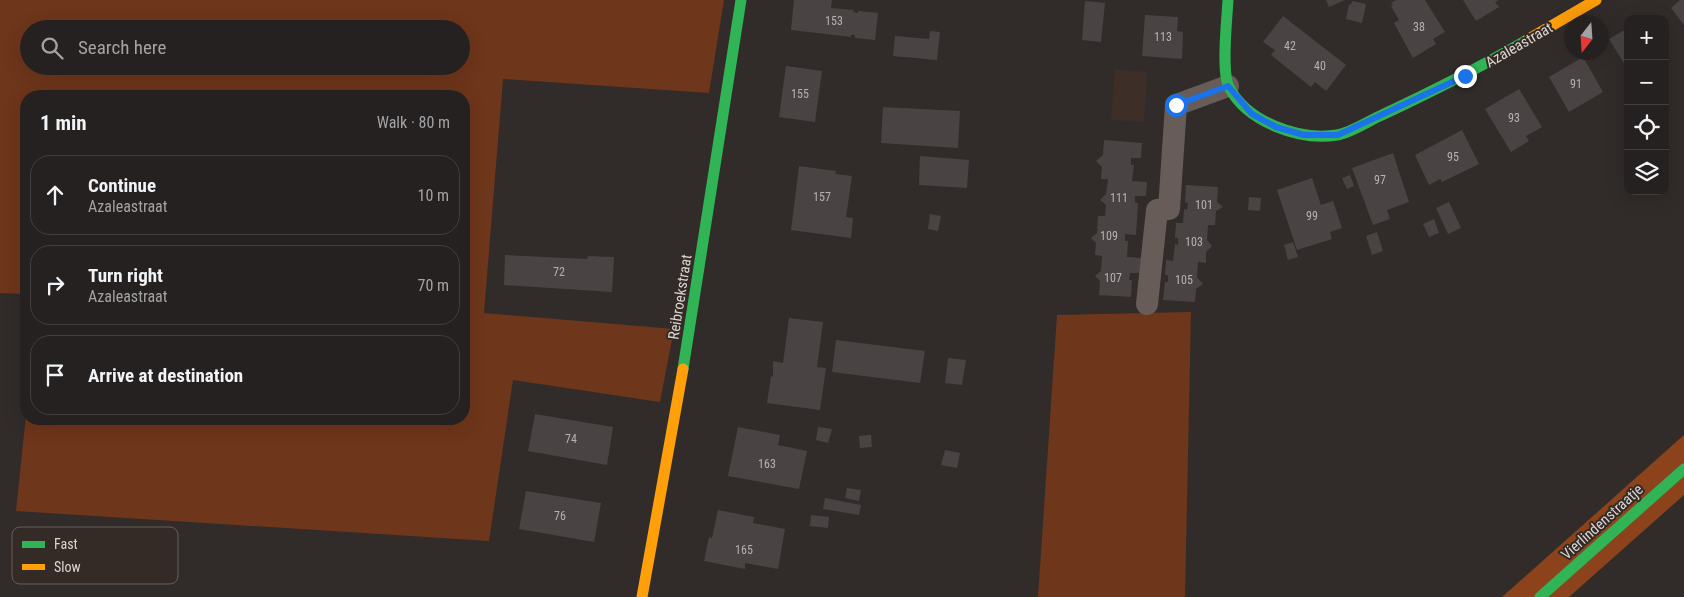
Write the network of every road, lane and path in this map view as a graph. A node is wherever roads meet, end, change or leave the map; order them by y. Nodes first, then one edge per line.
1 (741, 0) edge
2 (1228, 0) edge
3 (1596, 0) edge
4 (1570, 6) edge
5 (1228, 86) junction
6 (1147, 304) dead end
7 (1684, 469) edge
8 (642, 597) edge
9 (1540, 597) edge

1 - 8 street, Reibroekstraat
2 - 5 street
3 - 4 street, Azaleastraat
4 - 5 street, Azaleastraat
5 - 6 street
7 - 9 street, Vierlindenstraatje

